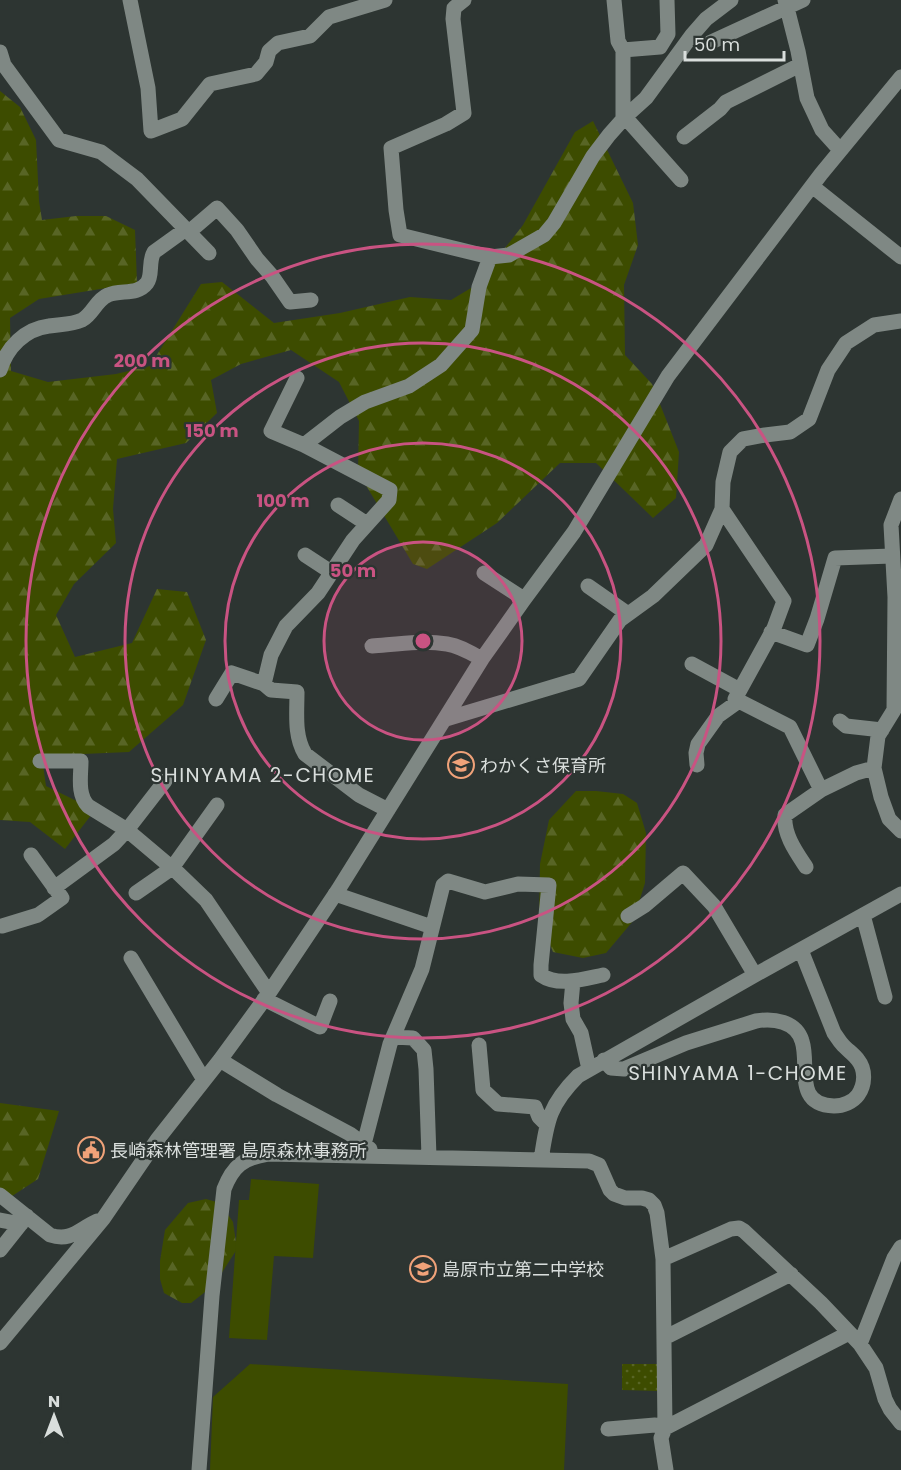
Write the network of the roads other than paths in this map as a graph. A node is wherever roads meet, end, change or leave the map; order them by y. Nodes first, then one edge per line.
1 (130, 0) edge
2 (385, 0) edge
3 (464, 0) edge
4 (614, 0) edge
5 (667, 0) edge
6 (730, 0) edge
7 (803, 0) edge
8 (786, 4) edge
9 (709, 43) dead end
10 (623, 50) junction
11 (0, 52) edge
12 (800, 64) junction
13 (901, 77) edge
14 (624, 118) junction
15 (684, 137) dead end
16 (840, 150) junction
17 (681, 180) dead end
18 (812, 186) junction
19 (188, 231) junction
20 (209, 253) dead end
21 (490, 257) junction
22 (901, 257) edge
23 (311, 300) dead end
24 (901, 321) edge
25 (0, 370) edge
26 (297, 378) dead end
27 (304, 445) junction
28 (901, 499) edge
29 (338, 505) dead end
30 (722, 509) junction
31 (367, 524) junction
32 (305, 555) dead end
33 (892, 556) junction
34 (331, 572) junction
35 (484, 573) dead end
36 (588, 586) dead end
37 (898, 598) edge
38 (524, 599) junction
39 (628, 614) junction
40 (771, 632) junction
41 (372, 646) dead end
42 (482, 659) junction
43 (692, 664) dead end
44 (264, 684) junction
45 (739, 695) junction
46 (216, 699) dead end
47 (446, 718) junction
48 (840, 721) dead end
49 (882, 730) junction
50 (40, 761) dead end
51 (697, 765) dead end
52 (874, 768) junction
53 (165, 781) dead end
54 (821, 790) junction
55 (217, 805) dead end
56 (388, 810) junction
57 (127, 830) junction
58 (901, 831) edge
59 (31, 855) dead end
60 (806, 867) dead end
61 (172, 868) junction
62 (54, 888) junction
63 (136, 893) dead end
64 (335, 894) junction
65 (901, 894) edge
66 (863, 915) junction
67 (628, 916) dead end
68 (2, 926) dead end
69 (432, 927) junction
70 (801, 950) junction
71 (131, 958) dead end
72 (603, 975) dead end
73 (755, 975) junction
74 (573, 981) junction
75 (266, 996) junction
76 (885, 997) dead end
77 (330, 1001) dead end
78 (393, 1037) junction
79 (479, 1045) dead end
80 (220, 1060) junction
81 (604, 1060) junction
82 (589, 1069) junction
83 (204, 1080) junction
84 (547, 1125) junction
85 (364, 1144) junction
86 (380, 1156) junction
87 (429, 1157) junction
88 (541, 1160) junction
89 (0, 1195) edge
90 (103, 1219) junction
91 (0, 1220) edge
92 (24, 1220) junction
93 (901, 1247) edge
94 (0, 1250) edge
95 (663, 1259) junction
96 (791, 1274) junction
97 (664, 1338) junction
98 (855, 1339) junction
99 (0, 1343) edge
100 (896, 1405) edge
101 (901, 1423) edge
102 (665, 1428) junction
103 (608, 1429) dead end
104 (199, 1470) edge
105 (666, 1470) edge

1 - 2 street
3 - 21 street
4 - 10 street
5 - 10 street
6 - 14 street
7 - 8 street
8 - 9 street
8 - 12 street
10 - 14 street
11 - 19 street
12 - 15 street
12 - 16 street
13 - 16 street
14 - 17 street
14 - 21 street
16 - 18 street
18 - 22 street
18 - 38 street
19 - 20 street
19 - 23 street
19 - 25 street
21 - 27 street
24 - 30 street
26 - 27 street
27 - 31 street
28 - 33 street
29 - 31 street
30 - 39 street
30 - 40 street
31 - 34 street
32 - 34 street
33 - 37 street
33 - 40 street
34 - 44 street
35 - 38 street
36 - 39 street
37 - 49 street
38 - 42 street
39 - 47 street
40 - 45 street
41 - 42 street
42 - 47 street
43 - 45 street
44 - 46 street
44 - 56 street
45 - 51 street
45 - 54 street
47 - 56 street
48 - 49 street
49 - 52 street
50 - 57 street
52 - 54 street
52 - 58 street
53 - 57 street
54 - 60 street
55 - 61 street
56 - 64 street
57 - 61 street
57 - 62 street
59 - 62 street
61 - 63 street
61 - 75 street
62 - 68 street
64 - 69 street
64 - 75 street
65 - 66 street
66 - 70 street
66 - 76 street
67 - 73 street
69 - 74 street
69 - 78 street
70 - 73 street
70 - 81 street
71 - 83 street
72 - 74 street
73 - 81 street
74 - 82 street
75 - 77 street
75 - 80 street
78 - 85 street
78 - 87 street
79 - 84 street
80 - 83 street
80 - 85 street
81 - 82 street
82 - 84 street
83 - 90 street
84 - 88 street
85 - 86 street
86 - 87 street
86 - 104 street
87 - 88 street
88 - 95 street
89 - 92 street
90 - 92 street
90 - 99 street
91 - 92 street
92 - 94 street
93 - 98 street
95 - 96 street
95 - 97 street
96 - 97 street
96 - 98 street
97 - 102 street
98 - 100 street
98 - 102 street
100 - 101 street
102 - 103 street
102 - 105 street

